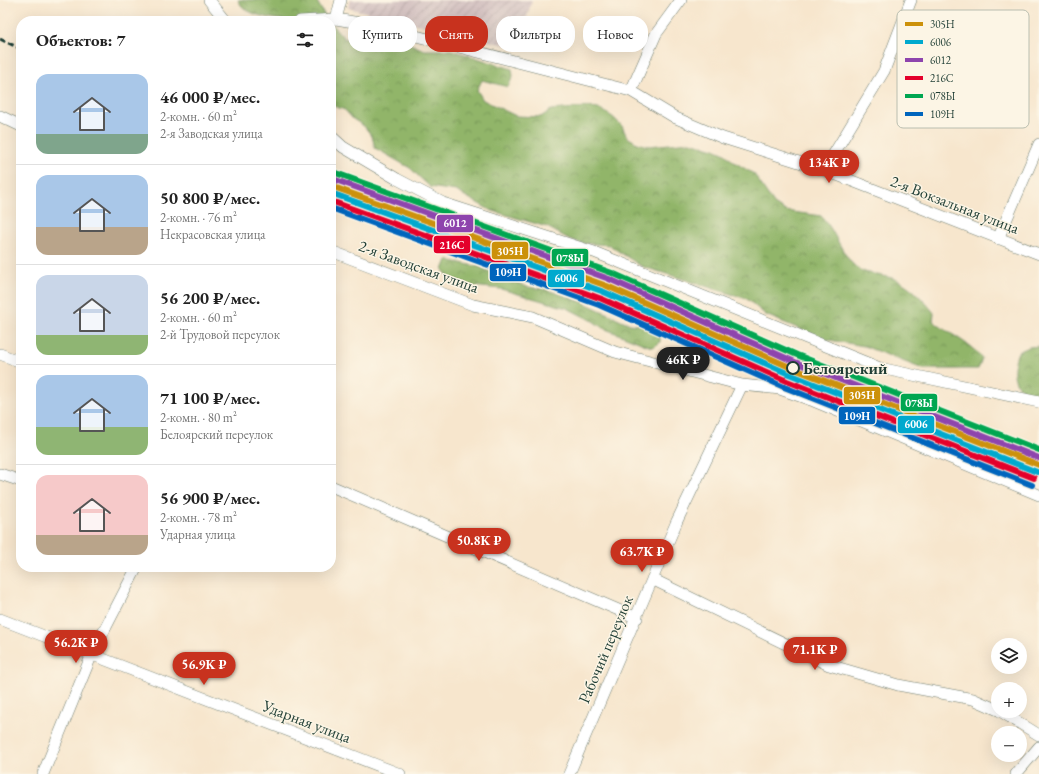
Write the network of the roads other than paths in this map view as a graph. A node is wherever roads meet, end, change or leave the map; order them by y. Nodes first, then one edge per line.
1 (209, 0) edge
2 (341, 0) edge
3 (681, 0) edge
4 (911, 0) edge
5 (907, 10) edge
6 (222, 16) edge
7 (336, 19) joint
8 (897, 37) edge
9 (631, 91) junction
10 (0, 116) edge
11 (16, 124) edge
12 (336, 141) edge
13 (1039, 144) edge
14 (824, 170) junction
15 (998, 239) junction
16 (336, 253) edge
17 (1039, 254) edge
18 (0, 354) edge
19 (16, 360) edge
20 (742, 385) junction
21 (1039, 402) edge
22 (0, 474) edge
23 (16, 479) edge
24 (336, 488) edge
25 (1039, 495) edge
26 (134, 572) edge
27 (652, 580) junction
28 (636, 618) junction
29 (0, 619) edge
30 (92, 654) junction
31 (991, 707) edge
32 (1011, 718) edge
33 (1039, 735) edge
34 (1039, 747) edge
35 (43, 774) edge
36 (400, 774) edge
37 (569, 774) edge
38 (1016, 774) edge

1 - 6 street
2 - 7 street
3 - 9 street
4 - 5 street
7 - 9 street, 2-я Вокзальная улица
8 - 14 street
9 - 14 street, 2-я Вокзальная улица
10 - 11 street
12 - 21 street
13 - 15 street
14 - 15 street, 2-я Вокзальная улица
15 - 17 street, 2-я Вокзальная улица
16 - 20 street, 2-я Заводская улица
18 - 19 street
20 - 25 street, 2-я Заводская улица
20 - 27 street, Рабочий переулок
22 - 23 street
24 - 28 street
26 - 30 street
27 - 28 street, Рабочий переулок
27 - 31 street
28 - 37 street, Рабочий переулок
29 - 30 street, Ударная улица
30 - 35 street
30 - 36 street, Ударная улица
32 - 33 street
34 - 38 street

